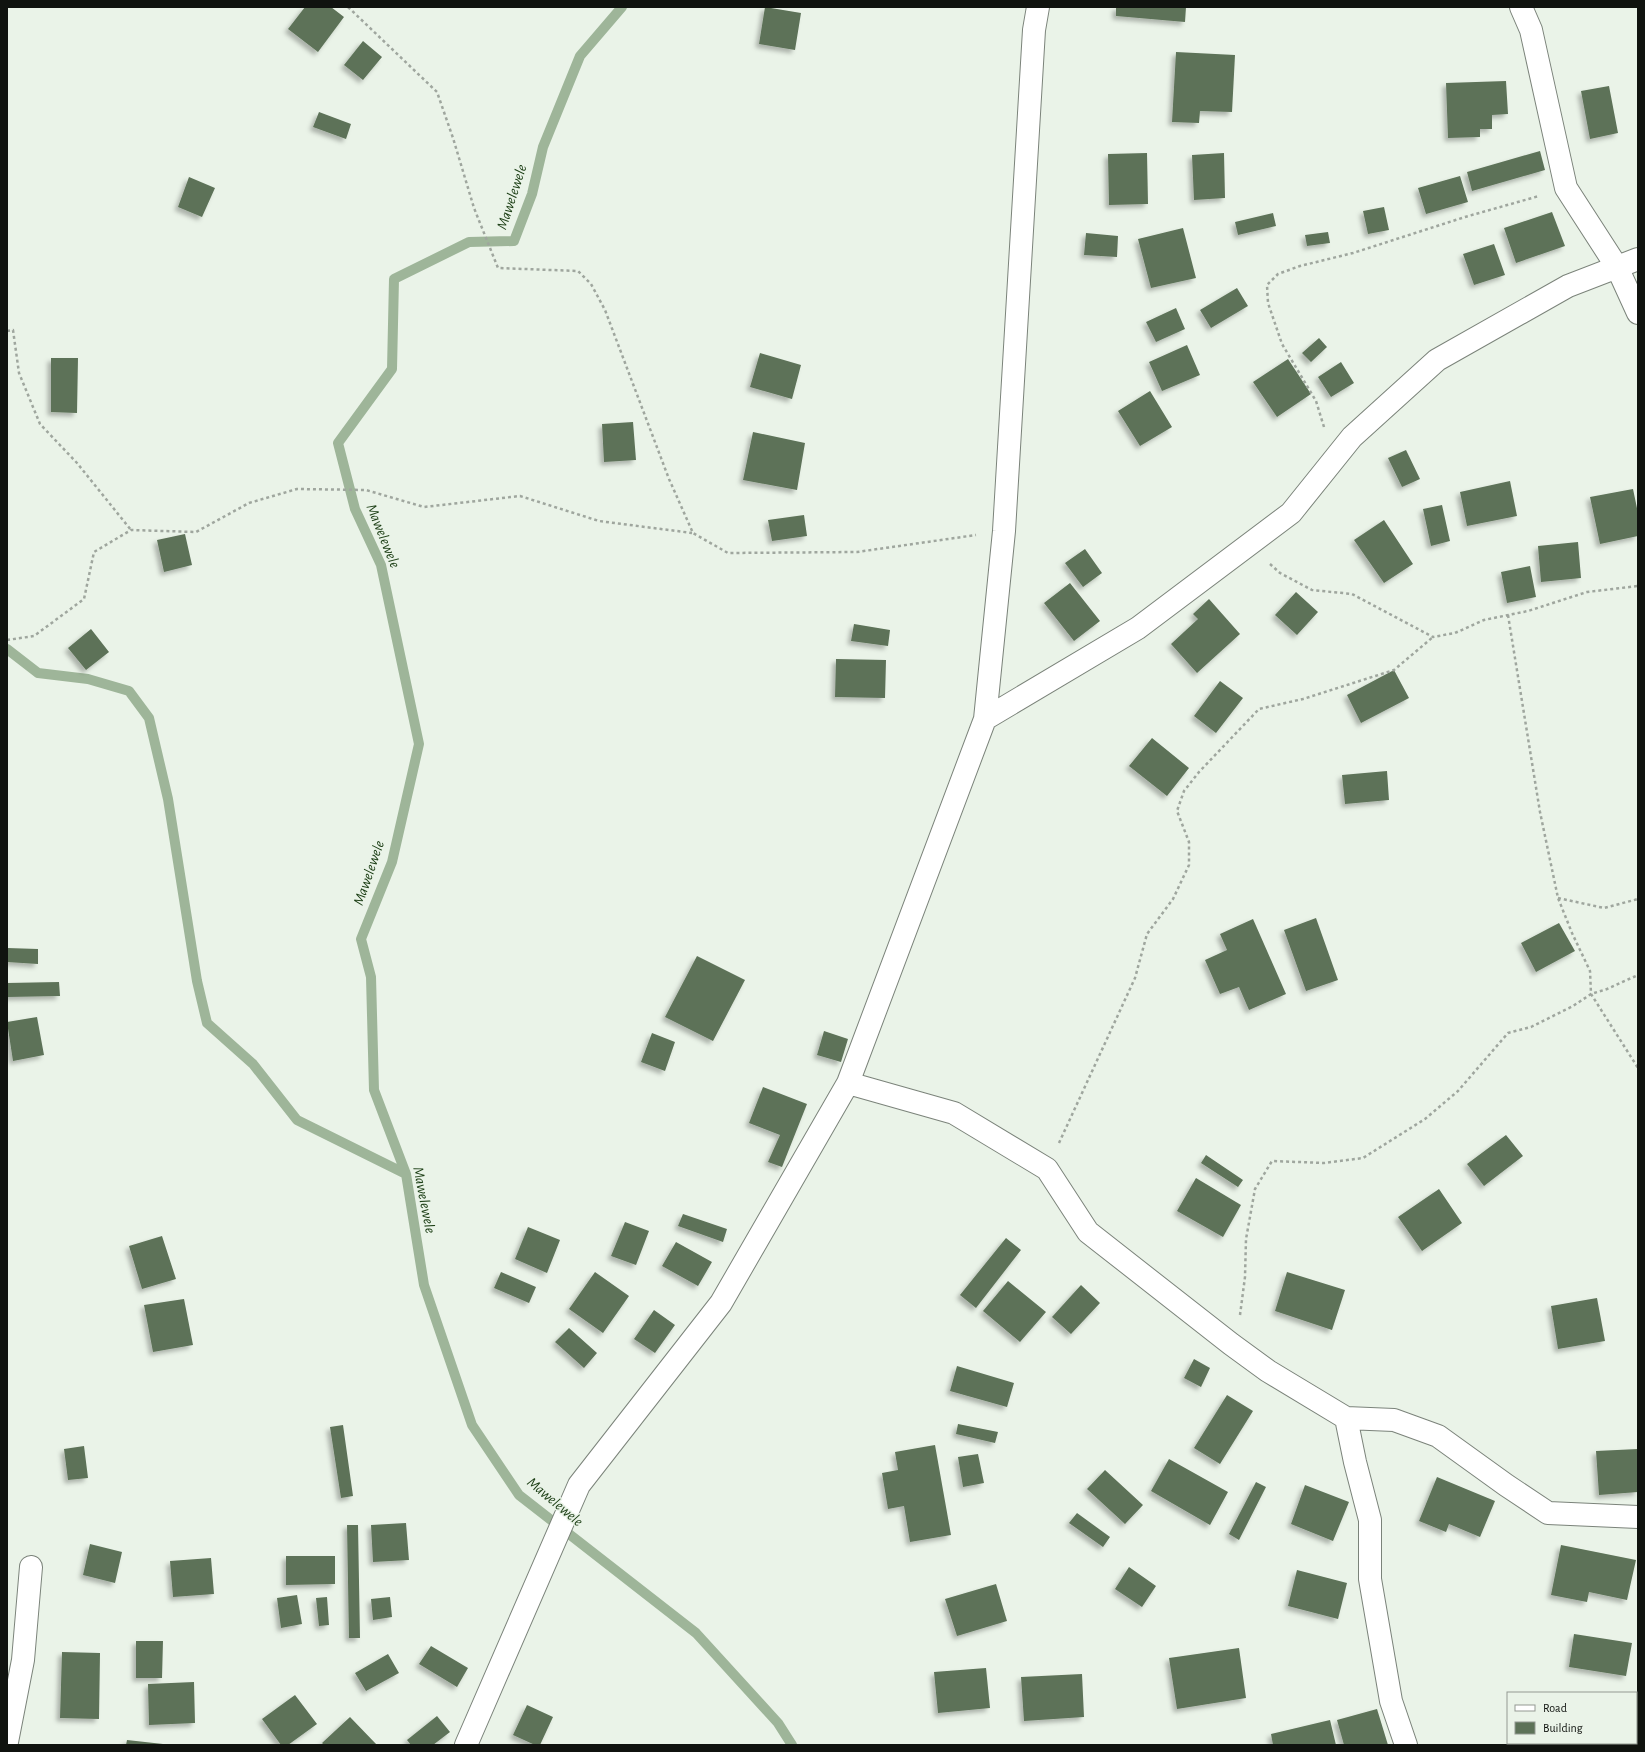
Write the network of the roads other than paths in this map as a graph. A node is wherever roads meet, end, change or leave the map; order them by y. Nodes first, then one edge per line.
1 (1038, 7) edge
2 (1521, 7) edge
3 (1638, 259) edge
4 (1617, 267) junction
5 (1638, 313) edge
6 (985, 719) junction
7 (848, 1083) junction
8 (1346, 1418) junction
9 (1638, 1517) edge
10 (31, 1567) dead end
11 (7, 1742) edge
12 (466, 1745) edge
13 (1406, 1745) edge

1 - 6 street
2 - 4 street
3 - 4 street
4 - 5 street
4 - 6 street
6 - 7 street
7 - 8 street
7 - 12 street
8 - 9 street
8 - 13 street
10 - 11 street

